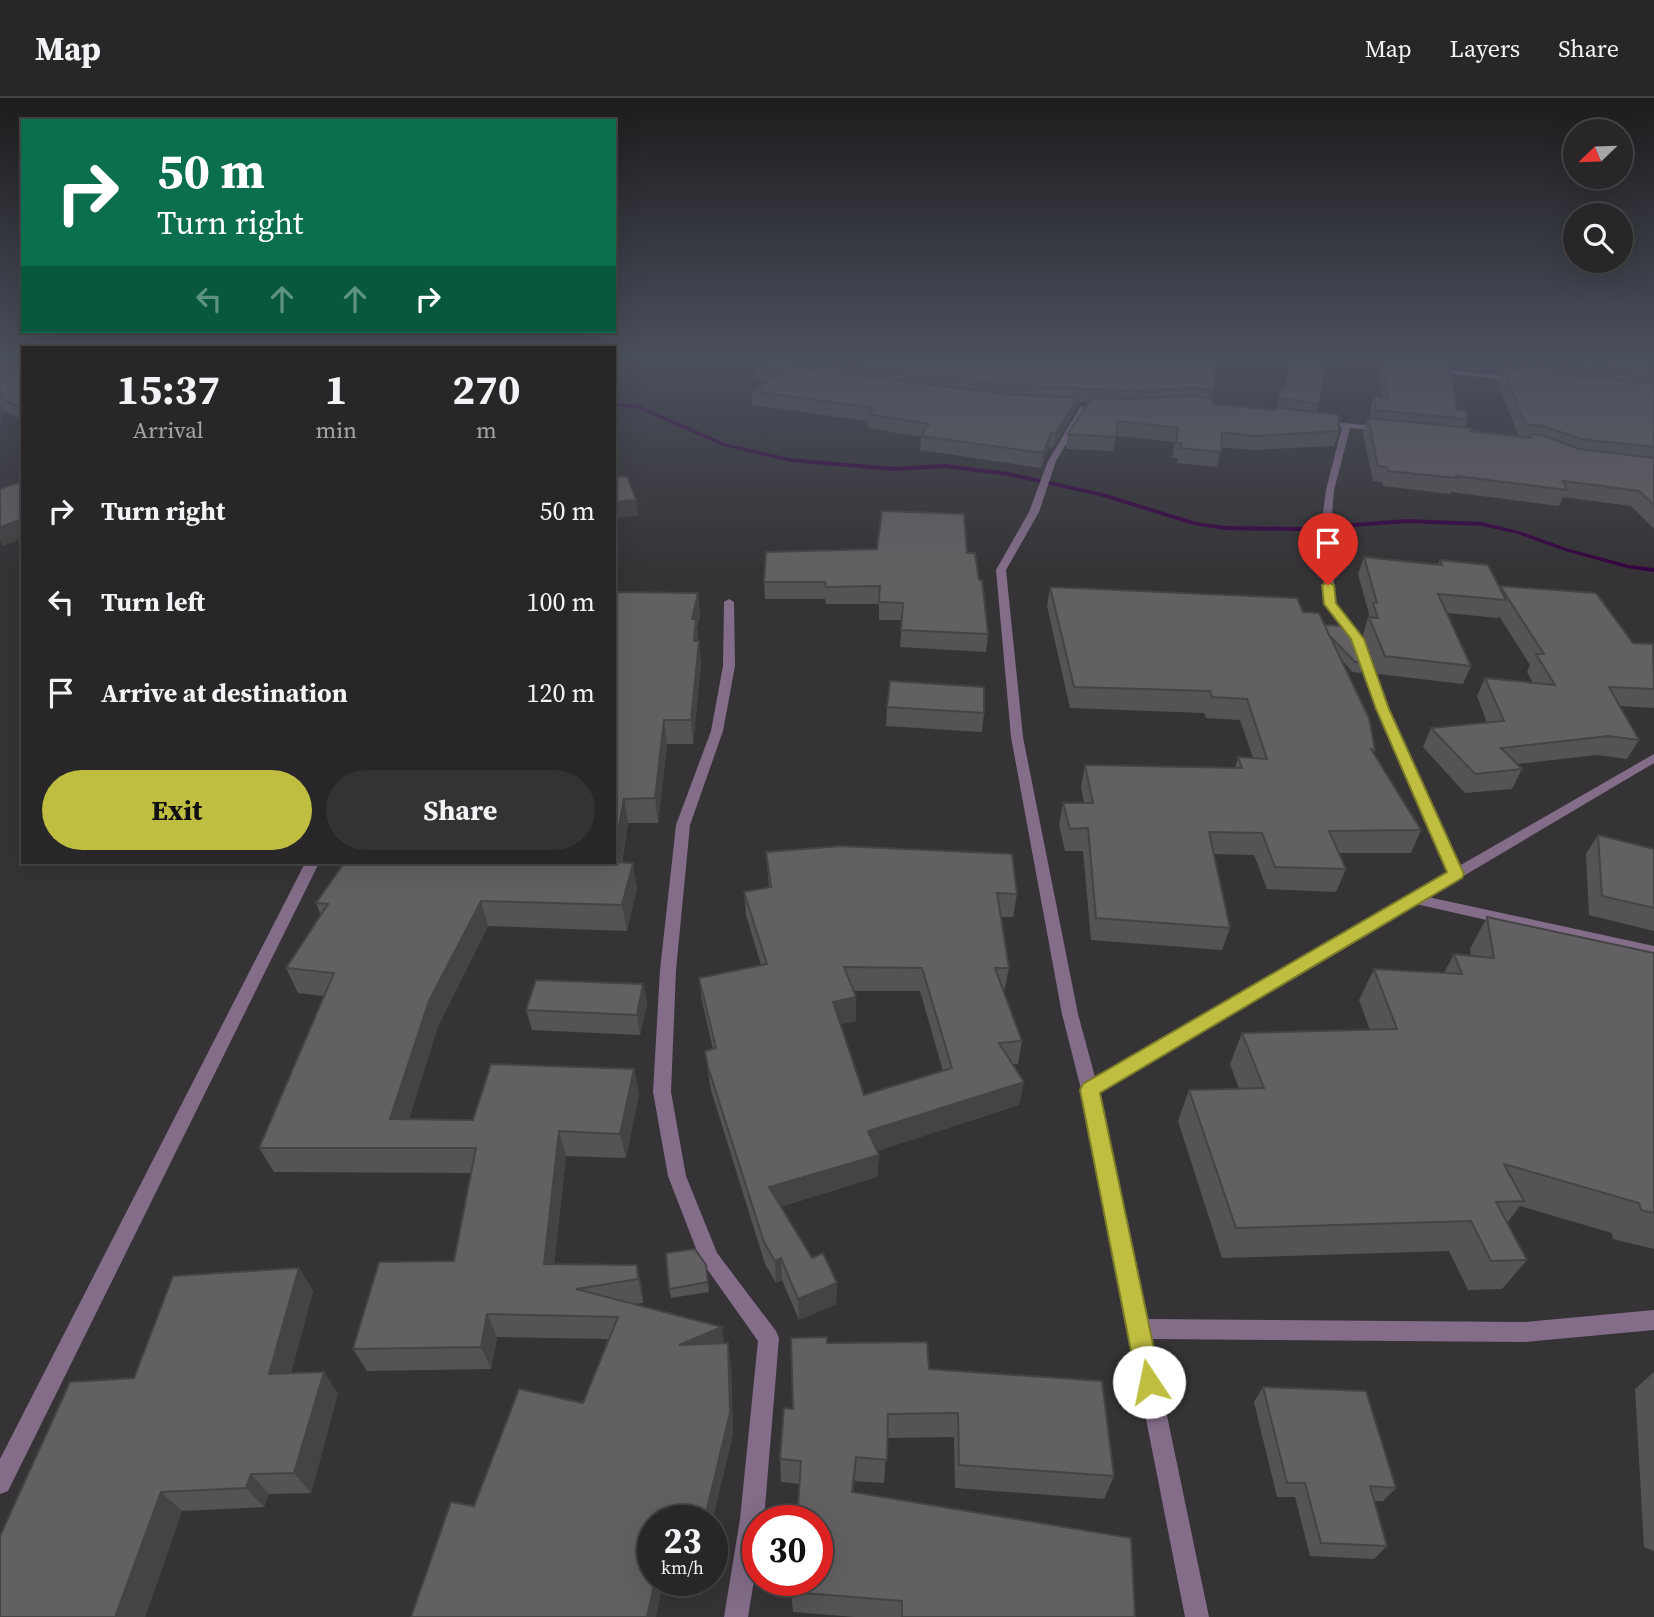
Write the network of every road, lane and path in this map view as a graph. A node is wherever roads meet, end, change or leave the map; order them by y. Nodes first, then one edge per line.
1 (1071, 429) edge
2 (1345, 429) edge
3 (1381, 429) edge
4 (1395, 430) edge
5 (729, 603) dead end
6 (1654, 758) edge
7 (311, 864) edge
8 (1456, 874) junction
9 (1414, 899) junction
10 (1654, 952) edge
11 (1090, 1090) junction
12 (1654, 1320) edge
13 (1139, 1329) junction
14 (0, 1483) edge
15 (736, 1617) edge
16 (1197, 1617) edge

1 - 11 street
2 - 8 street
3 - 4 street
5 - 15 street
6 - 8 street
7 - 14 street
8 - 9 street
9 - 10 street
9 - 11 street
11 - 13 street
12 - 13 street
13 - 16 street

